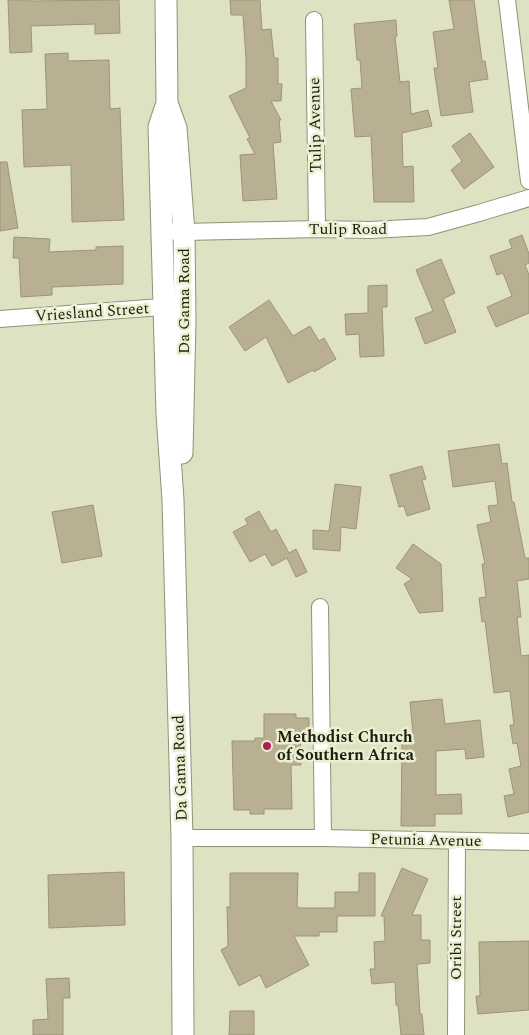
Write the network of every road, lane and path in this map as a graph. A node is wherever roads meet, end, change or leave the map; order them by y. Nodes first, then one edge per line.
1 (166, 0) edge
2 (507, 0) edge
3 (314, 20) dead end
4 (529, 181) edge
5 (529, 198) edge
6 (317, 229) junction
7 (173, 231) junction
8 (175, 306) junction
9 (0, 319) edge
10 (320, 607) dead end
11 (182, 838) junction
12 (323, 838) junction
13 (457, 841) junction
14 (529, 842) edge
15 (183, 1035) edge
16 (456, 1035) edge

1 - 7 street, Da Gama Road
2 - 4 street
3 - 6 street, Tulip Avenue
5 - 6 street, Tulip Road
6 - 7 street, Tulip Road
7 - 8 street, Da Gama Road
8 - 9 street, Vriesland Street
8 - 11 street, Da Gama Road
10 - 12 street
11 - 12 street, Petunia Avenue
11 - 15 street, Da Gama Road
12 - 13 street, Petunia Avenue
13 - 14 street, Petunia Avenue
13 - 16 street, Oribi Street

